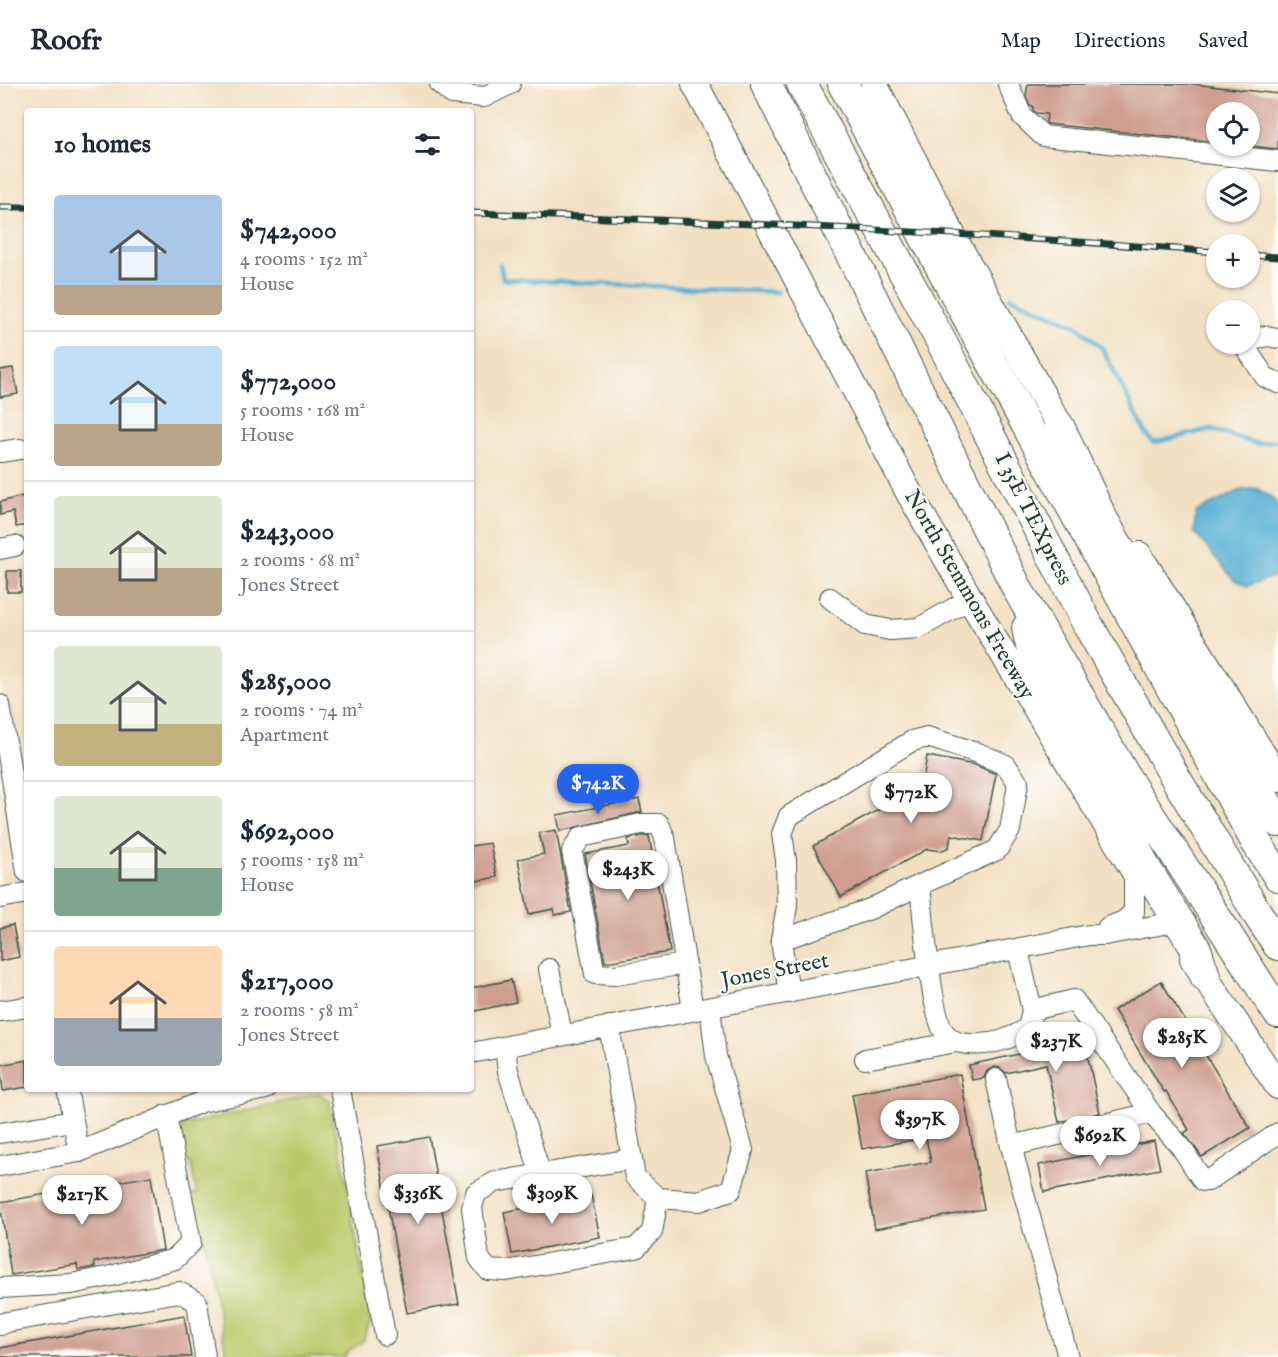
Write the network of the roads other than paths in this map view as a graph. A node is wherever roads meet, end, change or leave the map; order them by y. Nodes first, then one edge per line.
1 (440, 84) edge
2 (510, 84) edge
3 (695, 84) edge
4 (766, 84) edge
5 (802, 84) edge
6 (843, 84) edge
7 (874, 84) edge
8 (1008, 84) edge
9 (1278, 161) edge
10 (1260, 338) edge
11 (1278, 338) edge
12 (1250, 354) edge
13 (1278, 383) edge
14 (1059, 426) junction
15 (21, 449) dead end
16 (0, 453) edge
17 (1018, 590) junction
18 (830, 598) dead end
19 (970, 599) junction
20 (0, 705) edge
21 (5, 768) edge
22 (1278, 779) edge
23 (1278, 822) edge
24 (24, 858) edge
25 (1134, 872) junction
26 (1278, 876) edge
27 (920, 885) junction
28 (24, 894) edge
29 (0, 898) edge
30 (1168, 923) junction
31 (1089, 935) junction
32 (781, 940) junction
33 (1278, 945) edge
34 (1018, 950) junction
35 (686, 964) junction
36 (929, 967) junction
37 (549, 969) dead end
38 (1205, 976) junction
39 (789, 993) junction
40 (24, 1007) edge
41 (702, 1009) junction
42 (1032, 1010) junction
43 (0, 1011) edge
44 (1278, 1013) edge
45 (609, 1026) junction
46 (562, 1035) junction
47 (956, 1042) junction
48 (505, 1047) junction
49 (474, 1052) edge
50 (865, 1059) dead end
51 (996, 1079) dead end
52 (1278, 1086) edge
53 (68, 1092) edge
54 (239, 1092) edge
55 (341, 1092) edge
56 (1151, 1113) junction
57 (166, 1115) junction
58 (73, 1121) junction
59 (0, 1133) edge
60 (1278, 1133) edge
61 (1011, 1146) junction
62 (79, 1152) junction
63 (632, 1159) junction
64 (0, 1166) edge
65 (542, 1175) junction
66 (658, 1198) junction
67 (0, 1288) edge
68 (0, 1324) edge
69 (385, 1335) dead end
70 (205, 1357) edge
71 (1068, 1357) edge

1 - 2 street
3 - 19 main road, North Stemmons Freeway
4 - 17 highway, North Stemmons Freeway
5 - 33 highway, I 35E TEXpress
6 - 26 highway
7 - 14 main road
8 - 9 street
10 - 11 street
12 - 13 street
14 - 22 main road
14 - 23 highway
15 - 16 street
17 - 38 highway
17 - 44 highway, North Stemmons Freeway
18 - 19 street
19 - 25 main road, North Stemmons Freeway
20 - 21 street
21 - 24 street
25 - 30 main road, North Stemmons Freeway
25 - 31 street, Jones Street
27 - 32 street
27 - 32 street
27 - 36 street
28 - 29 street
30 - 31 street, Jones Street
30 - 38 main road, North Stemmons Freeway
31 - 34 street, Jones Street
32 - 39 street
34 - 36 street, Jones Street
34 - 42 street
35 - 35 street
35 - 41 street
36 - 39 street, Jones Street
36 - 47 street
37 - 46 street
38 - 52 main road, North Stemmons Freeway
39 - 41 street, Jones Street
40 - 43 street
41 - 45 street, Jones Street
41 - 66 street
42 - 47 street
42 - 56 street
45 - 46 street, Jones Street
45 - 63 street
46 - 48 street, Jones Street
47 - 50 street
48 - 49 street, Jones Street
48 - 65 street
51 - 61 street
53 - 58 street
54 - 57 street
55 - 69 street
56 - 60 street
56 - 61 street
57 - 62 street
57 - 67 street
58 - 59 street
58 - 62 street
61 - 71 street
62 - 64 street
63 - 65 street
63 - 66 street
65 - 66 street
68 - 70 street

